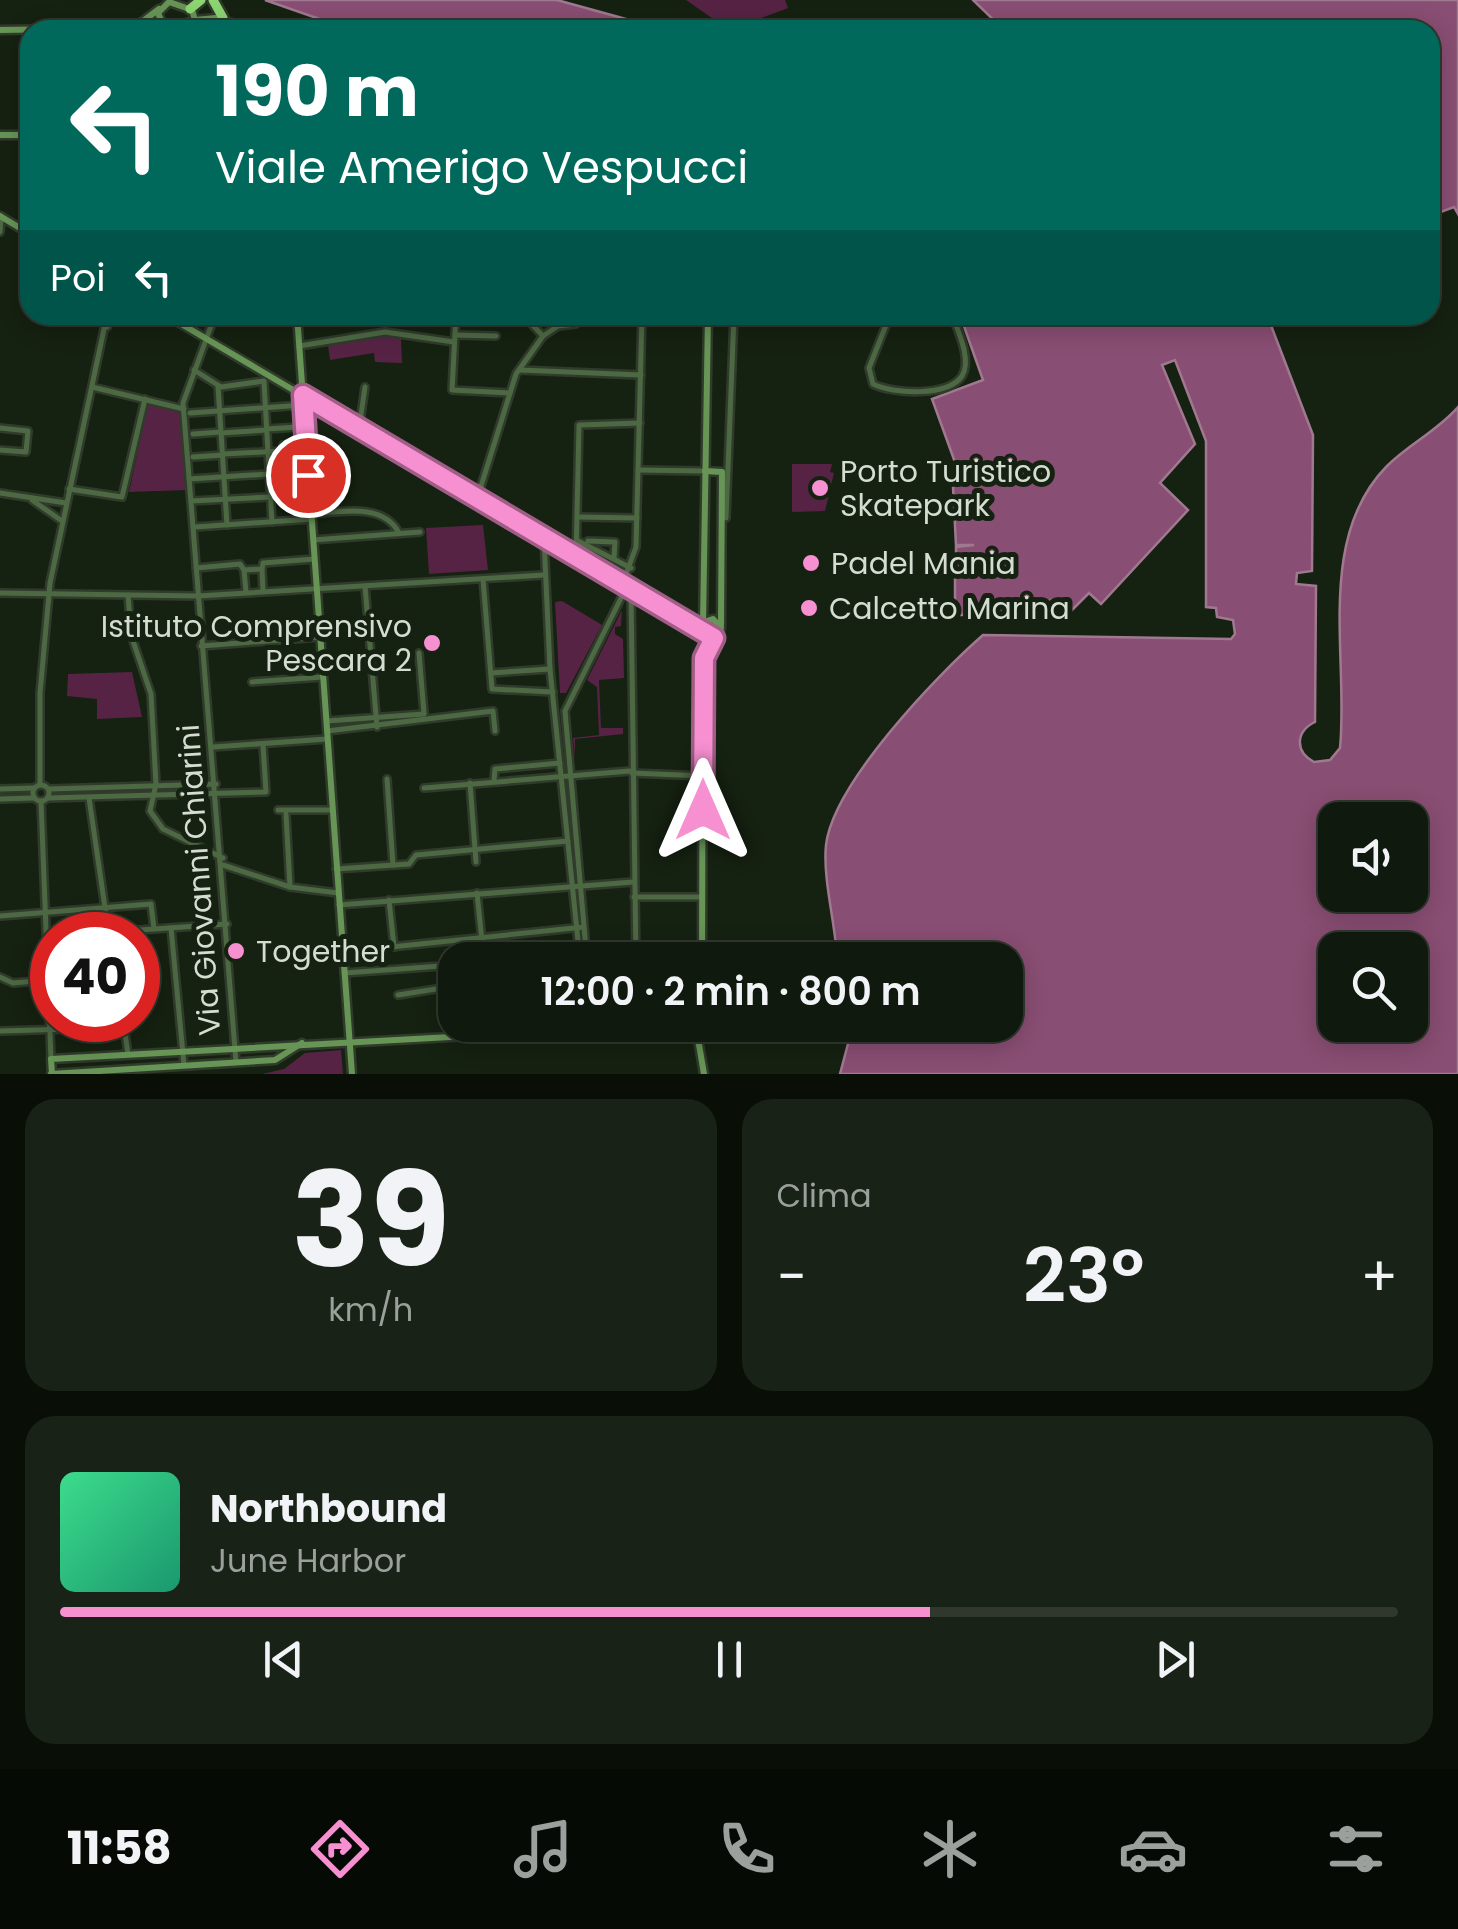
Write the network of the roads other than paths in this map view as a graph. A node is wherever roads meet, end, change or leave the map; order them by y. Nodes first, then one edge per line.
1 (201, 0) edge
2 (213, 0) edge
3 (169, 1) edge
4 (159, 10) junction
5 (192, 10) edge
6 (223, 18) junction
7 (145, 20) edge
8 (161, 20) edge
9 (223, 20) edge
10 (228, 20) edge
11 (1, 217) edge
12 (0, 232) edge
13 (107, 325) edge
14 (183, 325) edge
15 (211, 325) edge
16 (298, 325) edge
17 (456, 325) edge
18 (531, 325) edge
19 (567, 325) edge
20 (642, 325) edge
21 (708, 325) edge
22 (734, 325) edge
23 (886, 325) edge
24 (956, 325) edge
25 (496, 336) dead end
26 (542, 338) junction
27 (206, 339) junction
28 (455, 339) junction
29 (299, 346) junction
30 (194, 370) junction
31 (520, 370) junction
32 (642, 374) junction
33 (266, 378) junction
34 (218, 386) junction
35 (92, 387) junction
36 (364, 387) dead end
37 (510, 393) junction
38 (303, 395) junction
39 (145, 399) junction
40 (304, 405) junction
41 (265, 408) junction
42 (187, 411) junction
43 (220, 411) junction
44 (640, 423) junction
45 (298, 426) dead end
46 (0, 428) edge
47 (266, 429) junction
48 (359, 429) junction
49 (221, 432) junction
50 (193, 434) dead end
51 (283, 445) dead end
52 (0, 450) edge
53 (268, 452) junction
54 (222, 455) junction
55 (193, 457) dead end
56 (638, 470) junction
57 (706, 471) junction
58 (269, 474) junction
59 (224, 477) junction
60 (189, 479) junction
61 (69, 489) junction
62 (0, 493) edge
63 (271, 496) junction
64 (27, 497) junction
65 (225, 499) junction
66 (476, 499) junction
67 (191, 502) junction
68 (66, 504) junction
69 (311, 516) junction
70 (578, 517) junction
71 (637, 518) junction
72 (726, 518) dead end
73 (62, 521) junction
74 (272, 522) junction
75 (226, 525) junction
76 (193, 527) junction
77 (420, 532) dead end
78 (399, 534) junction
79 (313, 540) junction
80 (544, 540) junction
81 (581, 541) junction
82 (576, 558) junction
83 (614, 558) junction
84 (314, 559) junction
85 (196, 568) junction
86 (262, 568) junction
87 (632, 568) junction
88 (244, 570) junction
89 (544, 575) junction
90 (483, 579) junction
91 (365, 586) junction
92 (316, 588) junction
93 (626, 588) junction
94 (263, 591) junction
95 (49, 592) junction
96 (246, 592) junction
97 (0, 593) edge
98 (128, 596) junction
99 (198, 596) junction
100 (720, 625) junction
101 (702, 629) junction
102 (320, 637) junction
103 (714, 638) junction
104 (202, 646) junction
105 (419, 653) dead end
106 (704, 658) junction
107 (550, 670) junction
108 (491, 673) junction
109 (323, 677) junction
110 (252, 682) dead end
111 (552, 692) junction
112 (554, 700) junction
113 (568, 704) junction
114 (424, 717) junction
115 (376, 718) junction
116 (326, 721) junction
117 (377, 728) junction
118 (495, 731) dead end
119 (327, 735) junction
120 (263, 745) junction
121 (212, 747) junction
122 (560, 762) junction
123 (569, 762) junction
124 (630, 772) junction
125 (570, 773) junction
126 (562, 774) junction
127 (704, 776) junction
128 (387, 779) dead end
129 (494, 780) junction
130 (470, 783) junction
131 (156, 784) junction
132 (216, 784) junction
133 (37, 786) junction
134 (0, 788) edge
135 (49, 788) junction
136 (424, 788) dead end
137 (217, 793) junction
138 (152, 796) junction
139 (89, 798) junction
140 (0, 799) edge
141 (41, 799) junction
142 (278, 810) dead end
143 (332, 810) junction
144 (286, 814) dead end
145 (576, 840) junction
146 (568, 841) junction
147 (475, 850) junction
148 (223, 861) junction
149 (476, 862) dead end
150 (393, 865) junction
151 (336, 868) junction
152 (634, 882) junction
153 (581, 885) junction
154 (572, 886) junction
155 (290, 887) junction
156 (338, 893) junction
157 (477, 893) junction
158 (634, 896) junction
159 (702, 897) junction
160 (390, 900) junction
161 (339, 905) junction
162 (105, 907) junction
163 (46, 911) junction
164 (106, 912) edge
165 (152, 912) edge
166 (0, 916) edge
167 (226, 924) junction
168 (584, 926) junction
169 (576, 927) junction
170 (171, 928) junction
171 (160, 929) edge
172 (482, 938) junction
173 (482, 942) edge
174 (580, 942) edge
175 (584, 942) edge
176 (635, 942) edge
177 (702, 942) edge
178 (394, 947) junction
179 (342, 952) junction
180 (438, 966) edge
181 (344, 973) junction
182 (0, 977) edge
183 (30, 982) edge
184 (438, 988) edge
185 (398, 994) dead end
186 (30, 1030) edge
187 (0, 1031) edge
188 (438, 1035) edge
189 (348, 1040) junction
190 (50, 1042) edge
191 (126, 1042) edge
192 (304, 1042) junction
193 (698, 1042) edge
194 (271, 1044) junction
195 (235, 1047) junction
196 (182, 1050) junction
197 (128, 1054) junction
198 (117, 1055) junction
199 (51, 1060) junction
200 (276, 1060) junction
201 (236, 1062) junction
202 (184, 1066) junction
203 (119, 1070) junction
204 (84, 1073) edge
205 (51, 1074) edge
206 (352, 1074) edge
207 (701, 1074) edge

1 - 5 highway
2 - 6 highway
3 - 4 street
3 - 5 street
4 - 7 street
4 - 8 street
5 - 6 street
5 - 9 street
6 - 10 street
11 - 12 street
13 - 35 street
14 - 27 street
15 - 27 street, Via Giovanni Chiarini
16 - 29 street
17 - 28 street
18 - 26 street
19 - 26 street
20 - 32 street
21 - 57 street
22 - 72 street
23 - 24 street
25 - 28 street
26 - 31 street
27 - 30 street, Via Giovanni Chiarini
27 - 33 street
28 - 29 street
28 - 37 street
29 - 38 street
30 - 34 street
30 - 42 street, Via Giovanni Chiarini
31 - 32 street
31 - 37 street
32 - 44 street
33 - 34 street
33 - 38 street
33 - 41 street
34 - 43 street
35 - 39 street
35 - 61 street
36 - 48 street
37 - 66 street
38 - 40 street
38 - 48 street
39 - 42 street
39 - 61 street
40 - 41 street
40 - 69 street
41 - 43 street
41 - 47 street
42 - 43 street
42 - 60 street, Via Giovanni Chiarini
43 - 49 street
44 - 56 street
44 - 70 street
45 - 47 street
46 - 52 street
47 - 49 street
47 - 53 street
48 - 66 street
49 - 50 street
49 - 54 street
51 - 53 street
53 - 54 street
53 - 58 street
54 - 55 street
54 - 59 street
56 - 57 street
56 - 71 street
57 - 100 street
57 - 101 street
58 - 59 street
58 - 63 street
59 - 60 street
59 - 65 street
60 - 67 street, Via Giovanni Chiarini
61 - 68 street
62 - 64 street
63 - 65 street
63 - 74 street
64 - 68 street
64 - 73 street
65 - 67 street
65 - 75 street
66 - 80 street
67 - 76 street, Via Giovanni Chiarini
68 - 73 street
69 - 74 street
69 - 78 street
69 - 79 street
70 - 71 street
70 - 81 street
71 - 87 street
73 - 95 street
74 - 75 street
75 - 76 street
76 - 85 street, Via Giovanni Chiarini
77 - 78 street
78 - 79 street
79 - 84 street
80 - 82 street
80 - 89 street
81 - 82 street
81 - 83 street
81 - 83 street
82 - 93 street
83 - 87 street
84 - 86 street
84 - 92 street
85 - 88 street
85 - 99 street, Via Giovanni Chiarini
86 - 88 street
86 - 94 street
87 - 93 street
88 - 96 street
89 - 90 street
89 - 107 street
90 - 91 street
90 - 108 street
91 - 92 street
91 - 115 street
92 - 94 street
92 - 102 street
93 - 101 street
93 - 113 street
93 - 124 street
94 - 96 street
95 - 97 street
95 - 98 street
95 - 133 street
96 - 99 street
98 - 99 street
98 - 131 street
99 - 104 street, Via Giovanni Chiarini
100 - 101 street
100 - 103 street
101 - 103 street
101 - 106 street
102 - 104 street
102 - 109 street
103 - 106 street
104 - 121 street, Via Giovanni Chiarini
105 - 114 street
106 - 127 street
107 - 108 street
107 - 111 street
108 - 111 street
109 - 110 street
109 - 116 street
111 - 112 street
112 - 113 street
112 - 122 street
113 - 123 street
114 - 115 street
114 - 117 street
114 - 118 street
115 - 116 street
115 - 117 street
116 - 119 street
117 - 119 street
119 - 120 street
119 - 143 street
120 - 121 street
120 - 137 street
121 - 132 street, Via Giovanni Chiarini
122 - 123 street
122 - 126 street
122 - 129 street
123 - 125 street
124 - 125 street
124 - 127 street
124 - 152 street
125 - 126 street
125 - 145 street
126 - 129 street
126 - 146 street
127 - 159 street
128 - 150 street
129 - 130 street
130 - 136 street
130 - 147 street
131 - 132 street
131 - 135 street
131 - 138 street
132 - 137 street, Via Giovanni Chiarini
133 - 134 street
133 - 135 street
133 - 141 street
135 - 141 street
137 - 138 street
137 - 148 street, Via Giovanni Chiarini
138 - 139 street
138 - 148 street
139 - 141 street
139 - 162 street
140 - 141 street
141 - 163 street
142 - 143 street
143 - 151 street
144 - 155 street
145 - 146 street
145 - 153 street
146 - 147 street
146 - 154 street
147 - 149 street
147 - 150 street
148 - 155 street
148 - 167 street, Via Giovanni Chiarini
150 - 151 street
151 - 156 street
152 - 153 street
152 - 158 street
153 - 154 street
153 - 168 street
154 - 157 street
154 - 169 street
155 - 156 street
156 - 161 street
157 - 160 street
157 - 172 street
158 - 159 street
158 - 176 street
159 - 177 street
160 - 161 street
160 - 178 street
161 - 179 street
162 - 163 street
162 - 164 street
162 - 165 street
163 - 166 street
167 - 170 street
167 - 195 street, Via Giovanni Chiarini
168 - 169 street
168 - 175 street
169 - 172 street
169 - 174 street
170 - 171 street
170 - 196 street
172 - 173 street
172 - 178 street
178 - 179 street
179 - 181 street
180 - 181 street
181 - 189 street
182 - 183 street
184 - 185 street
186 - 187 street
188 - 189 street
189 - 192 street
189 - 206 street
190 - 199 street
191 - 197 street
192 - 194 street
192 - 200 street
193 - 207 street
194 - 195 street
194 - 200 street
195 - 196 street
195 - 201 street, Via Giovanni Chiarini
196 - 197 street
196 - 202 street
197 - 198 street
198 - 199 street
198 - 203 street
199 - 205 street
200 - 201 street
201 - 202 street
202 - 203 street
203 - 204 street
204 - 205 street

